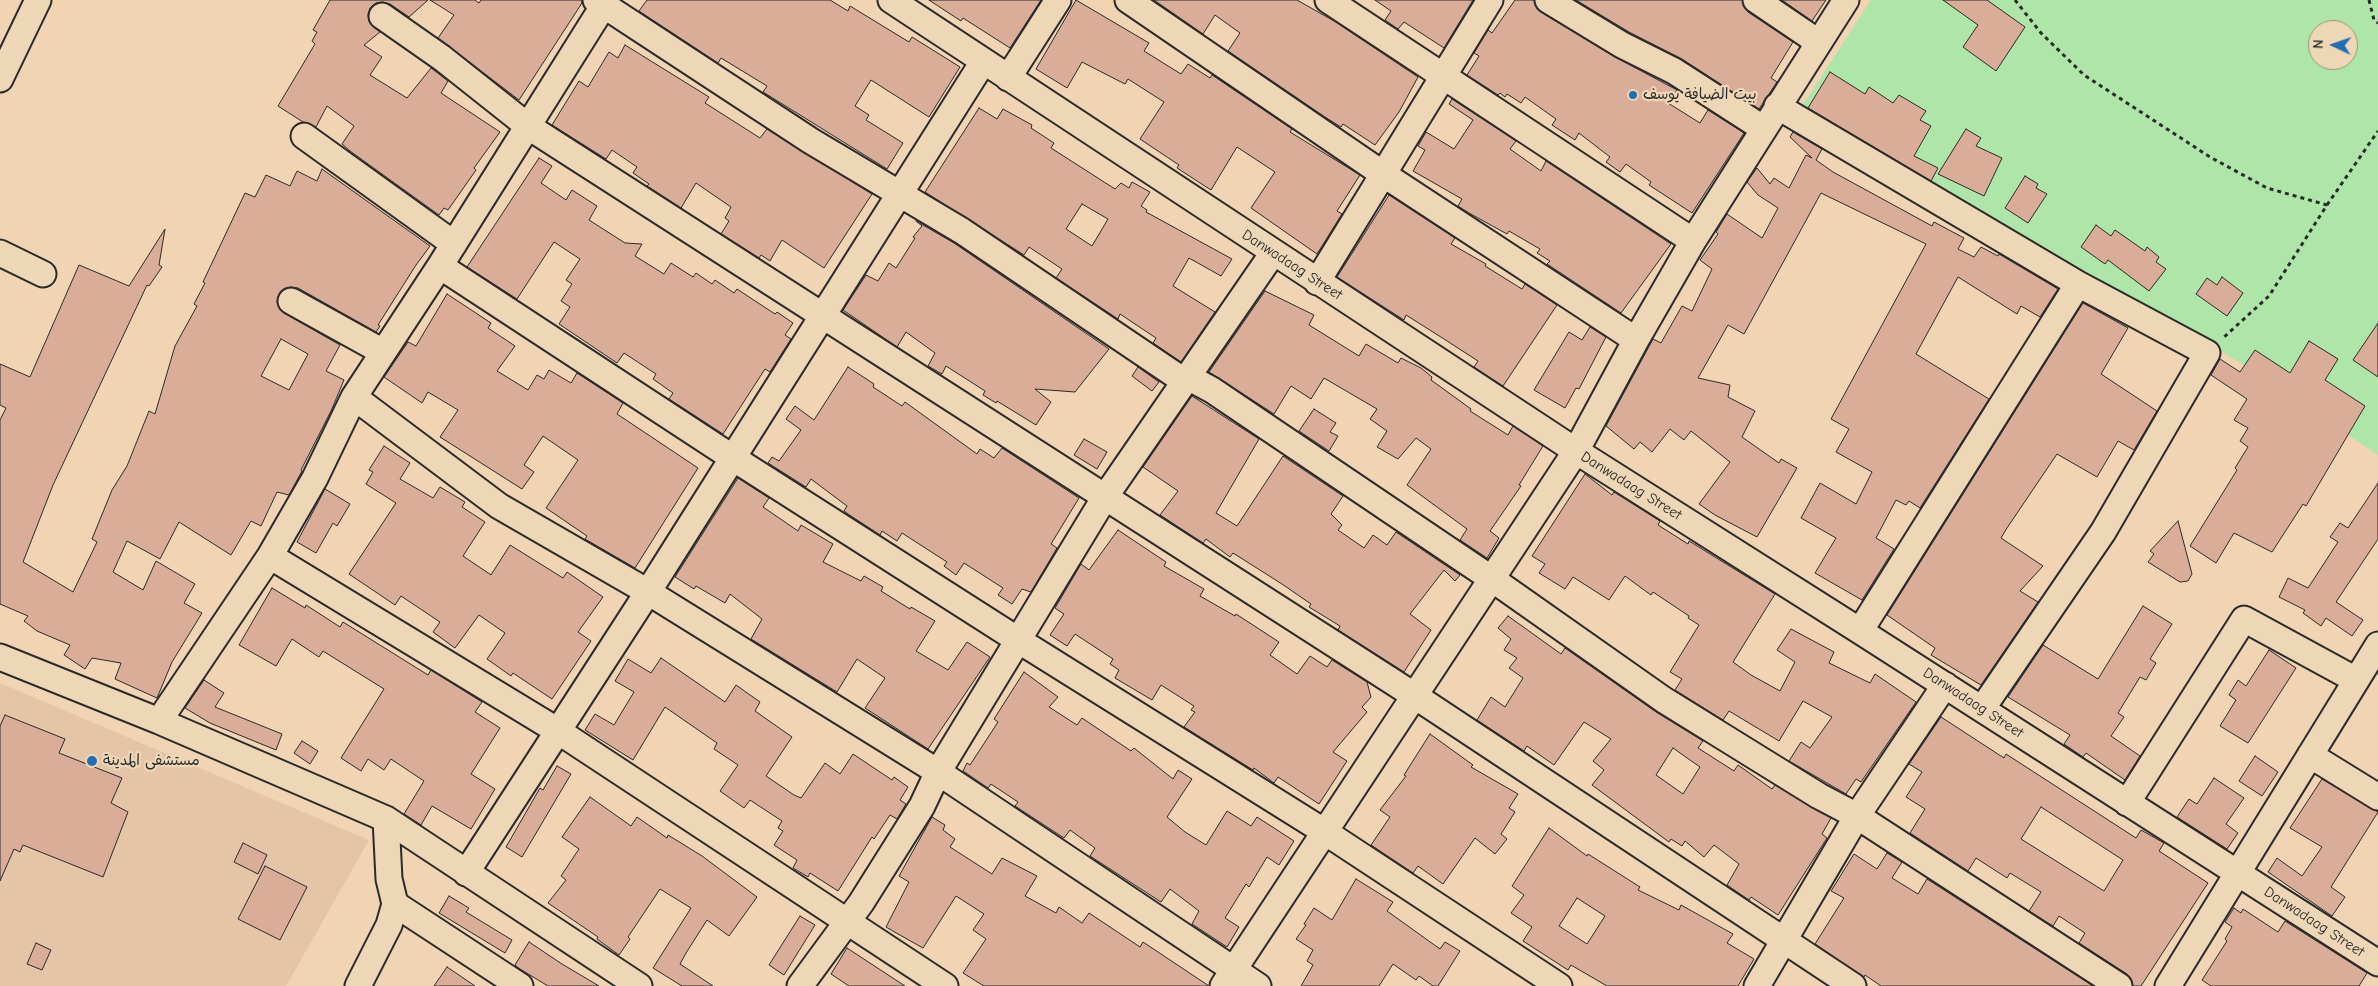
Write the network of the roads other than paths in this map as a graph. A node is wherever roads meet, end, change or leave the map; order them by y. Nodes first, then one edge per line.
1 (38, 0) edge
2 (891, 0) edge
3 (1058, 0) edge
4 (1128, 0) edge
5 (1328, 0) edge
6 (1490, 0) edge
7 (1548, 0) edge
8 (1756, 0) edge
9 (1846, 0) edge
10 (603, 2) edge
11 (382, 16) dead end
12 (1818, 42) junction
13 (983, 62) junction
14 (1442, 77) junction
15 (1008, 78) junction
16 (0, 79) edge
17 (1777, 106) junction
18 (529, 126) junction
19 (1764, 129) junction
20 (304, 136) dead end
21 (1383, 174) junction
22 (901, 193) junction
23 (1693, 241) junction
24 (454, 244) junction
25 (0, 253) edge
26 (1273, 253) junction
27 (440, 266) junction
28 (43, 274) dead end
29 (1317, 282) junction
30 (2078, 284) junction
31 (291, 301) dead end
32 (823, 316) junction
33 (1636, 340) junction
34 (383, 352) junction
35 (1185, 378) junction
36 (354, 397) junction
37 (1576, 451) junction
38 (733, 458) junction
39 (1105, 497) junction
40 (270, 556) junction
41 (1492, 579) junction
42 (648, 592) junction
43 (1860, 630) junction
44 (1018, 640) junction
45 (2378, 644) edge
46 (0, 658) edge
47 (2356, 680) junction
48 (1945, 685) junction
49 (1415, 696) junction
50 (1982, 709) junction
51 (159, 721) junction
52 (558, 731) junction
53 (2310, 755) junction
54 (938, 772) junction
55 (2378, 798) edge
56 (2128, 803) junction
57 (1857, 816) junction
58 (386, 819) junction
59 (1325, 832) junction
60 (2236, 871) junction
61 (466, 873) junction
62 (395, 904) junction
63 (846, 922) junction
64 (1786, 940) junction
65 (2378, 963) edge
66 (1228, 978) edge
67 (363, 984) edge
68 (520, 986) edge
69 (640, 986) edge
70 (800, 986) edge
71 (944, 986) edge
72 (1258, 986) edge
73 (1560, 986) edge
74 (1757, 986) edge
75 (1853, 986) edge
76 (2119, 986) edge
77 (2168, 986) edge

1 - 16 street
2 - 13 street, Danwadaag Street
3 - 15 street
4 - 21 street
5 - 14 street
6 - 14 street
7 - 19 street
8 - 12 street
9 - 12 street
10 - 18 street
10 - 22 street
11 - 18 street
12 - 17 street
13 - 15 street, Danwadaag Street
13 - 22 street
14 - 21 street
14 - 23 street
15 - 26 street, Danwadaag Street
17 - 19 street
17 - 30 street
18 - 24 street
18 - 32 street
19 - 23 street
20 - 24 street
21 - 29 street
21 - 33 street
22 - 32 street
22 - 35 street
23 - 33 street
24 - 27 street
25 - 28 street
26 - 29 street, Danwadaag Street
26 - 35 street
27 - 34 street
27 - 38 street
29 - 37 street, Danwadaag Street
30 - 43 street
30 - 50 street
31 - 34 street
32 - 38 street
32 - 39 street
33 - 37 street
34 - 36 street
35 - 39 street
35 - 41 street
36 - 40 street
36 - 42 street
37 - 41 street
37 - 43 street, Danwadaag Street
38 - 42 street
38 - 44 street
39 - 44 street
39 - 49 street
40 - 51 street
40 - 52 street
41 - 49 street
41 - 57 street
42 - 52 street
42 - 54 street
43 - 48 street, Danwadaag Street
44 - 54 street
44 - 59 street
45 - 47 street
46 - 51 street
47 - 53 street
47 - 56 street
48 - 50 street, Danwadaag Street
48 - 57 street
49 - 59 street
49 - 64 street
50 - 56 street, Danwadaag Street
51 - 58 street
52 - 61 street
52 - 63 street
53 - 55 street
53 - 60 street
54 - 63 street
54 - 66 street
56 - 60 street, Danwadaag Street
57 - 64 street
57 - 76 street
58 - 61 street
58 - 62 street
59 - 66 street
59 - 73 street
60 - 65 street, Danwadaag Street
60 - 77 street
61 - 69 street
62 - 67 street
62 - 68 street
63 - 70 street
63 - 71 street
64 - 74 street
64 - 75 street
66 - 72 street

